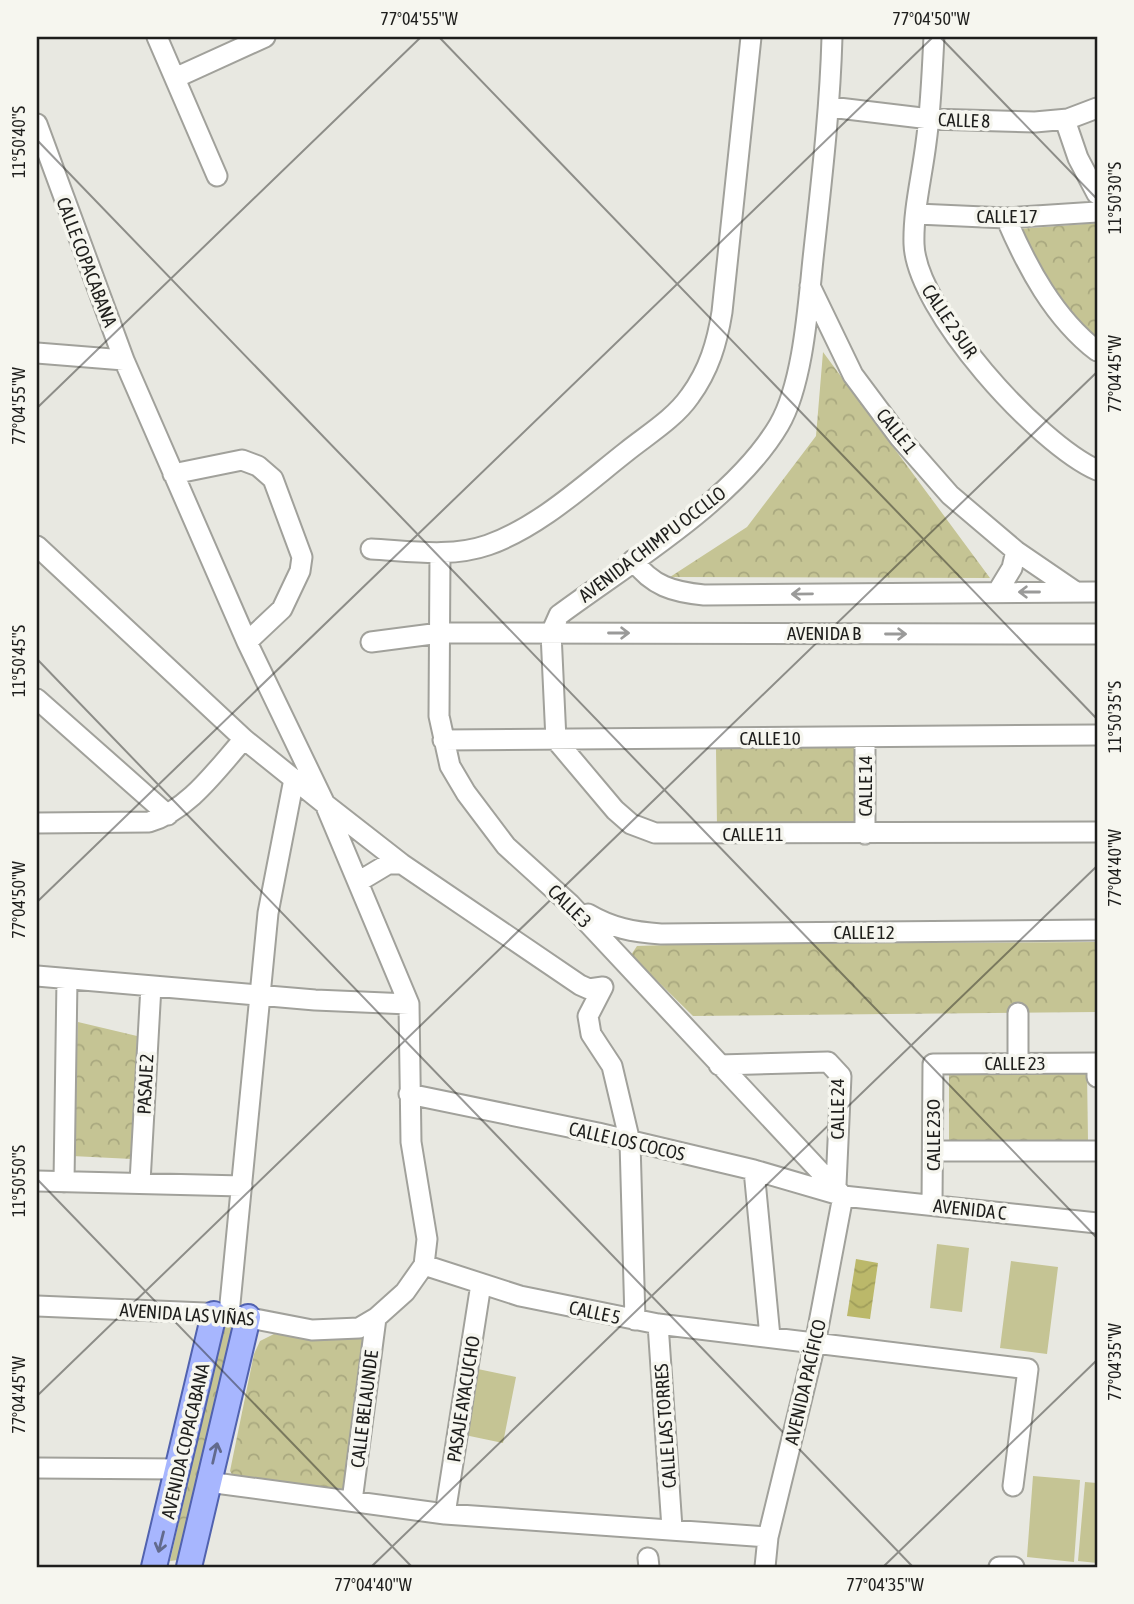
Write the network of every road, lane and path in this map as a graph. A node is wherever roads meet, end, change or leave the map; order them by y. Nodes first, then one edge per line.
1 (157, 37) edge
2 (265, 37) edge
3 (751, 37) edge
4 (832, 37) edge
5 (934, 37) edge
6 (175, 78) junction
7 (830, 107) junction
8 (1097, 108) edge
9 (930, 119) junction
10 (1065, 120) junction
11 (37, 124) edge
12 (217, 176) dead end
13 (1097, 194) edge
14 (1097, 212) edge
15 (917, 214) junction
16 (1006, 218) junction
17 (810, 286) junction
18 (1097, 351) edge
19 (37, 353) edge
20 (124, 360) junction
21 (1097, 470) edge
22 (173, 474) junction
23 (37, 546) edge
24 (371, 549) dead end
25 (1016, 551) junction
26 (440, 554) junction
27 (633, 560) junction
28 (998, 592) junction
29 (1076, 592) junction
30 (1097, 592) edge
31 (440, 633) junction
32 (551, 633) junction
33 (1097, 634) edge
34 (247, 642) junction
35 (371, 642) dead end
36 (37, 699) edge
37 (1097, 734) edge
38 (244, 738) junction
39 (864, 738) junction
40 (443, 740) junction
41 (556, 740) junction
42 (294, 779) junction
43 (325, 804) junction
44 (168, 815) junction
45 (37, 823) edge
46 (1097, 832) edge
47 (865, 834) junction
48 (402, 864) junction
49 (358, 882) junction
50 (570, 904) junction
51 (1097, 930) edge
52 (631, 932) junction
53 (622, 959) junction
54 (37, 976) edge
55 (67, 979) junction
56 (151, 986) junction
57 (603, 987) junction
58 (260, 995) junction
59 (409, 1004) junction
60 (1018, 1013) dead end
61 (1018, 1063) junction
62 (1097, 1063) edge
63 (933, 1064) joint
64 (719, 1065) junction
65 (1097, 1077) edge
66 (409, 1094) junction
67 (630, 1142) junction
68 (933, 1151) junction
69 (1097, 1152) edge
70 (754, 1170) junction
71 (37, 1181) edge
72 (64, 1182) junction
73 (140, 1182) junction
74 (242, 1186) junction
75 (839, 1190) junction
76 (932, 1205) junction
77 (1097, 1223) edge
78 (424, 1265) junction
79 (481, 1284) junction
80 (37, 1306) edge
81 (230, 1315) junction
82 (376, 1318) junction
83 (635, 1320) junction
84 (658, 1324) junction
85 (770, 1337) junction
86 (815, 1344) junction
87 (37, 1468) edge
88 (179, 1469) junction
89 (208, 1482) junction
90 (1013, 1486) dead end
91 (352, 1501) junction
92 (445, 1514) junction
93 (672, 1528) junction
94 (768, 1537) junction
95 (154, 1567) edge
96 (189, 1567) edge
97 (765, 1567) edge
98 (999, 1567) edge
99 (1014, 1567) edge

1 - 6 street
2 - 6 street
3 - 26 street
4 - 7 street, AVENIDA CHIMPU OCCLLO
5 - 9 street, CALLE 2 SUR
6 - 12 street
7 - 9 street, CALLE 8
7 - 17 street, AVENIDA CHIMPU OCCLLO
8 - 10 street, CALLE 8
9 - 10 street, CALLE 8
9 - 15 street, CALLE 2 SUR
10 - 13 street
11 - 20 street, CALLE COPACABANA
14 - 16 street, CALLE 17
15 - 16 street, CALLE 17
15 - 21 street, CALLE 2 SUR
16 - 18 street
17 - 25 street, CALLE 1
17 - 27 street, AVENIDA CHIMPU OCCLLO
19 - 20 street
20 - 22 street, CALLE COPACABANA
22 - 34 street, CALLE COPACABANA
22 - 34 street
23 - 38 street
24 - 26 street
25 - 28 street
25 - 29 street, CALLE 1
26 - 31 street, CALLE 3
28 -> 27 street, AVENIDA B
27 - 32 street, AVENIDA CHIMPU OCCLLO
29 -> 28 street, AVENIDA B
29 - 30 street, AVENIDA B
31 - 32 street
31 - 35 street
31 - 40 street, CALLE 3
32 -> 33 street, AVENIDA B
32 - 41 street
34 - 43 street, CALLE COPACABANA
36 - 44 street
37 - 39 street, CALLE 10
38 - 42 street
38 - 44 street
39 - 41 street, CALLE 10
39 - 47 street, CALLE 14
40 - 41 street, CALLE 10
40 - 50 street, CALLE 3
41 - 47 street, CALLE 11
42 - 43 street
42 - 58 street
43 - 48 street
43 - 49 street, CALLE COPACABANA
44 - 45 street
46 - 47 street, CALLE 11
48 - 49 street
48 - 57 street
49 - 59 street, CALLE COPACABANA
50 - 52 street, CALLE 12
50 - 53 street, CALLE 3
51 - 52 street, CALLE 12
52 - 53 street
53 - 57 street
53 - 64 street, CALLE 3
54 - 55 street
55 - 56 street
55 - 72 street
56 - 58 street
56 - 73 street, PASAJE 2
57 - 67 street
58 - 59 street
58 - 74 street
59 - 66 street
60 - 61 street
61 - 62 street, CALLE 23
61 - 63 street, CALLE 23
62 - 65 street
63 - 68 street, CALLE 23O
64 - 75 street, CALLE 3
64 - 75 street, CALLE 24
66 - 67 street, CALLE LOS COCOS
66 - 78 street
67 - 70 street, CALLE LOS COCOS
67 - 83 street
68 - 69 street
68 - 76 street, CALLE 23O
70 - 75 street, CALLE LOS COCOS
70 - 85 street
71 - 72 street
72 - 73 street
73 - 74 street
74 - 81 street
75 - 76 street, AVENIDA C
75 - 86 street, AVENIDA PACÍFICO
76 - 77 street, AVENIDA C
78 - 79 street, CALLE 5
78 - 82 street
79 - 83 street, CALLE 5
79 - 92 street, PASAJE AYACUCHO
80 - 81 street, AVENIDA LAS VIÑAS
81 - 82 street, AVENIDA LAS VIÑAS
81 - 88 main road, AVENIDA COPACABANA
89 -> 81 main road, AVENIDA COPACABANA
82 - 91 street, CALLE BELAUNDE
83 - 84 street, CALLE 5
84 - 85 street, CALLE 5
84 - 93 street, CALLE LAS TORRES
85 - 86 street, CALLE 5
86 - 90 street, CALLE 5
86 - 94 street, AVENIDA PACÍFICO
87 - 88 street
88 -> 95 main road, AVENIDA COPACABANA
89 - 91 street
89 - 96 main road, AVENIDA COPACABANA
91 - 92 street
92 - 93 street
93 - 94 street
94 - 97 street, AVENIDA PACÍFICO
98 - 99 street

